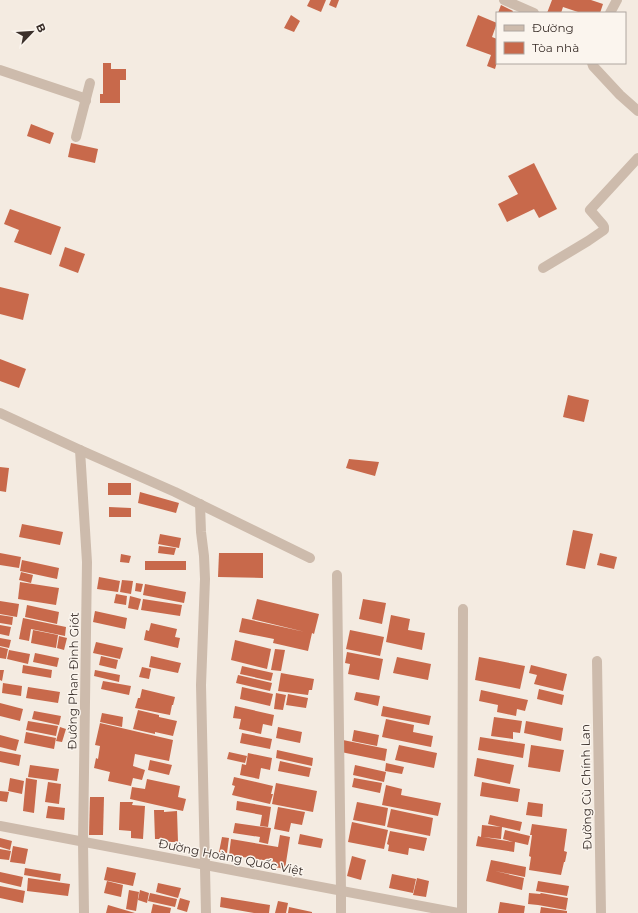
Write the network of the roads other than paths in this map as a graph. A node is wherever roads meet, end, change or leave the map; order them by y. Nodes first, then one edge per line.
1 (504, 0) edge
2 (617, 0) edge
3 (532, 12) edge
4 (611, 12) edge
5 (592, 64) edge
6 (0, 70) edge
7 (90, 83) dead end
8 (86, 101) junction
9 (638, 111) edge
10 (76, 138) dead end
11 (638, 158) edge
12 (543, 268) dead end
13 (0, 413) edge
14 (80, 450) junction
15 (200, 504) junction
16 (310, 558) dead end
17 (337, 576) dead end
18 (463, 609) dead end
19 (597, 661) dead end
20 (0, 826) edge
21 (83, 842) junction
22 (205, 865) junction
23 (341, 891) junction
24 (84, 913) edge
25 (206, 913) edge
26 (341, 913) edge
27 (458, 913) edge
28 (462, 913) edge
29 (601, 913) edge

1 - 3 street
2 - 4 street
5 - 9 street
6 - 8 street
7 - 8 street
8 - 10 street
11 - 12 street
13 - 14 street
14 - 15 street
14 - 21 street, Đường Phan Đình Giót
15 - 16 street
15 - 22 street
17 - 23 street
18 - 28 street
19 - 29 street, Đường Cù Chính Lan
20 - 21 street, Đường Hoàng Quốc Việt
21 - 22 street, Đường Hoàng Quốc Việt
21 - 24 street, Đường Phan Đình Giót
22 - 23 street, Đường Hoàng Quốc Việt
22 - 25 street
23 - 26 street
23 - 27 street, Đường Hoàng Quốc Việt

